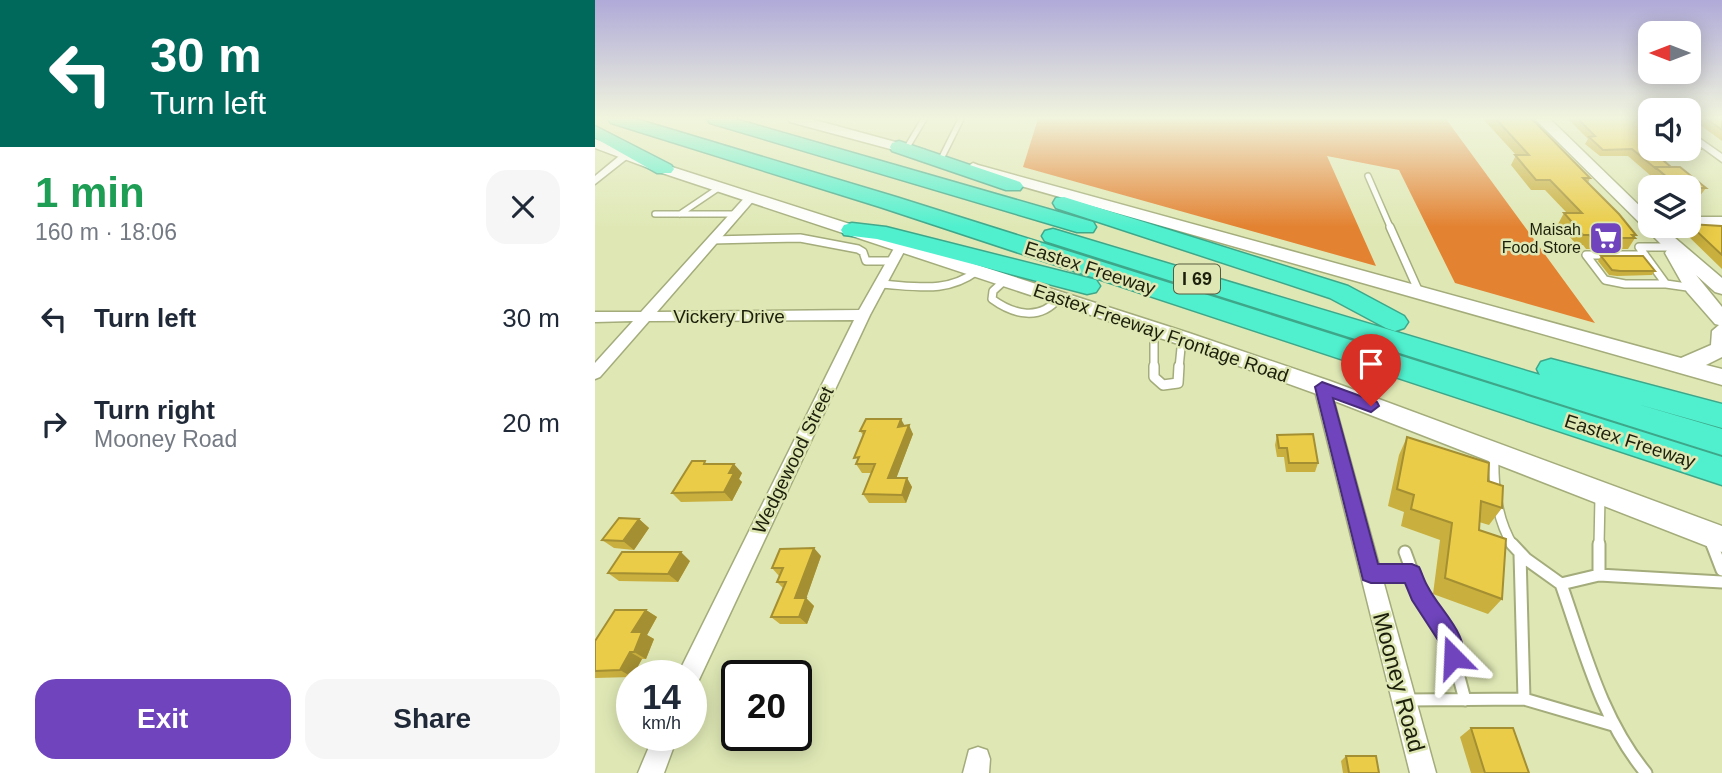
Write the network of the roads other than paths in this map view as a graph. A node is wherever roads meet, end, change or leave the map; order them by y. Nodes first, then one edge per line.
1 (628, 155) joint
2 (639, 155) edge
3 (735, 155) edge
4 (790, 155) edge
5 (839, 155) edge
6 (924, 155) edge
7 (927, 155) edge
8 (943, 155) edge
9 (1579, 155) edge
10 (941, 159) junction
11 (664, 169) junction
12 (1368, 176) dead end
13 (595, 181) edge
14 (720, 187) junction
15 (751, 197) junction
16 (1638, 212) edge
17 (655, 214) dead end
18 (680, 214) junction
19 (735, 214) junction
20 (1701, 221) edge
21 (1722, 221) edge
22 (833, 230) junction
23 (1663, 238) edge
24 (816, 239) junction
25 (1632, 239) edge
26 (712, 240) junction
27 (1639, 247) junction
28 (1672, 247) junction
29 (897, 253) junction
30 (1645, 255) junction
31 (977, 271) junction
32 (880, 284) junction
33 (1666, 284) junction
34 (1722, 288) edge
35 (1694, 289) junction
36 (1419, 292) junction
37 (863, 315) junction
38 (595, 317) edge
39 (644, 317) junction
40 (1722, 319) edge
41 (1395, 322) junction
42 (1154, 330) junction
43 (1722, 331) edge
44 (1182, 338) junction
45 (1682, 366) junction
46 (595, 373) edge
47 (1721, 377) edge
48 (1322, 387) junction
49 (1497, 397) junction
50 (1722, 416) edge
51 (1722, 442) edge
52 (1493, 452) junction
53 (1722, 471) edge
54 (1600, 492) junction
55 (1715, 536) edge
56 (1405, 552) dead end
57 (1520, 554) junction
58 (1722, 570) edge
59 (1412, 573) junction
60 (1371, 574) junction
61 (1599, 575) junction
62 (1722, 582) edge
63 (1561, 584) junction
64 (697, 660) edge
65 (1524, 699) junction
66 (1404, 700) junction
67 (1465, 700) junction
68 (1613, 725) junction
69 (660, 751) edge
70 (652, 773) edge
71 (1423, 773) edge
72 (1646, 773) edge

1 - 11 main road, Eastex Freeway Frontage Road
1 - 13 street
2 - 11 highway
3 - 49 highway, Eastex Freeway / I 69
4 - 51 highway, I 69
5 - 41 highway, Eastex Freeway / I 69
6 - 41 highway
7 - 10 main road
8 - 10 lane
9 - 16 main road
10 - 36 main road
11 - 14 main road, Eastex Freeway Frontage Road
12 - 36 lane
14 - 15 main road, Eastex Freeway Frontage Road
14 - 18 lane
15 - 19 street
15 - 22 main road, Eastex Freeway Frontage Road
17 - 18 lane
18 - 19 lane
19 - 26 street
20 - 21 street
22 - 24 lane
22 - 29 main road, Eastex Freeway Frontage Road
22 - 49 highway
23 - 28 main road
24 - 26 lane
24 - 29 lane
25 - 27 lane
26 - 39 street
27 - 28 lane
27 - 30 lane
28 - 34 main road
28 - 35 main road
29 - 31 main road, Eastex Freeway Frontage Road
29 - 32 street, Wedgewood Street
30 - 33 lane
30 - 33 lane
31 - 32 lane
31 - 42 main road, Eastex Freeway Frontage Road
32 - 37 street, Wedgewood Street
33 - 35 lane
35 - 40 main road
36 - 45 main road
37 - 39 street, Vickery Drive
37 - 64 street, Wedgewood Street
38 - 39 street, Vickery Drive
39 - 46 street
41 - 50 highway, Eastex Freeway / I 69
42 - 44 main road, Eastex Freeway Frontage Road
42 - 44 lane
43 - 45 main road
44 - 48 main road, Eastex Freeway Frontage Road
45 - 47 main road
48 - 52 main road, Eastex Freeway Frontage Road
48 - 60 street, Mooney Road
49 - 53 highway, Eastex Freeway / I 69
52 - 54 main road, Eastex Freeway Frontage Road
52 - 57 lane
54 - 55 main road, Eastex Freeway Frontage Road
54 - 61 lane
55 - 58 lane
56 - 59 lane
57 - 63 lane
57 - 65 lane
59 - 60 lane
59 - 67 lane
60 - 66 street, Mooney Road
61 - 62 lane
61 - 63 lane
63 - 68 lane
65 - 67 lane
65 - 68 lane
66 - 67 lane
66 - 71 street, Mooney Road
68 - 72 lane
69 - 70 street

